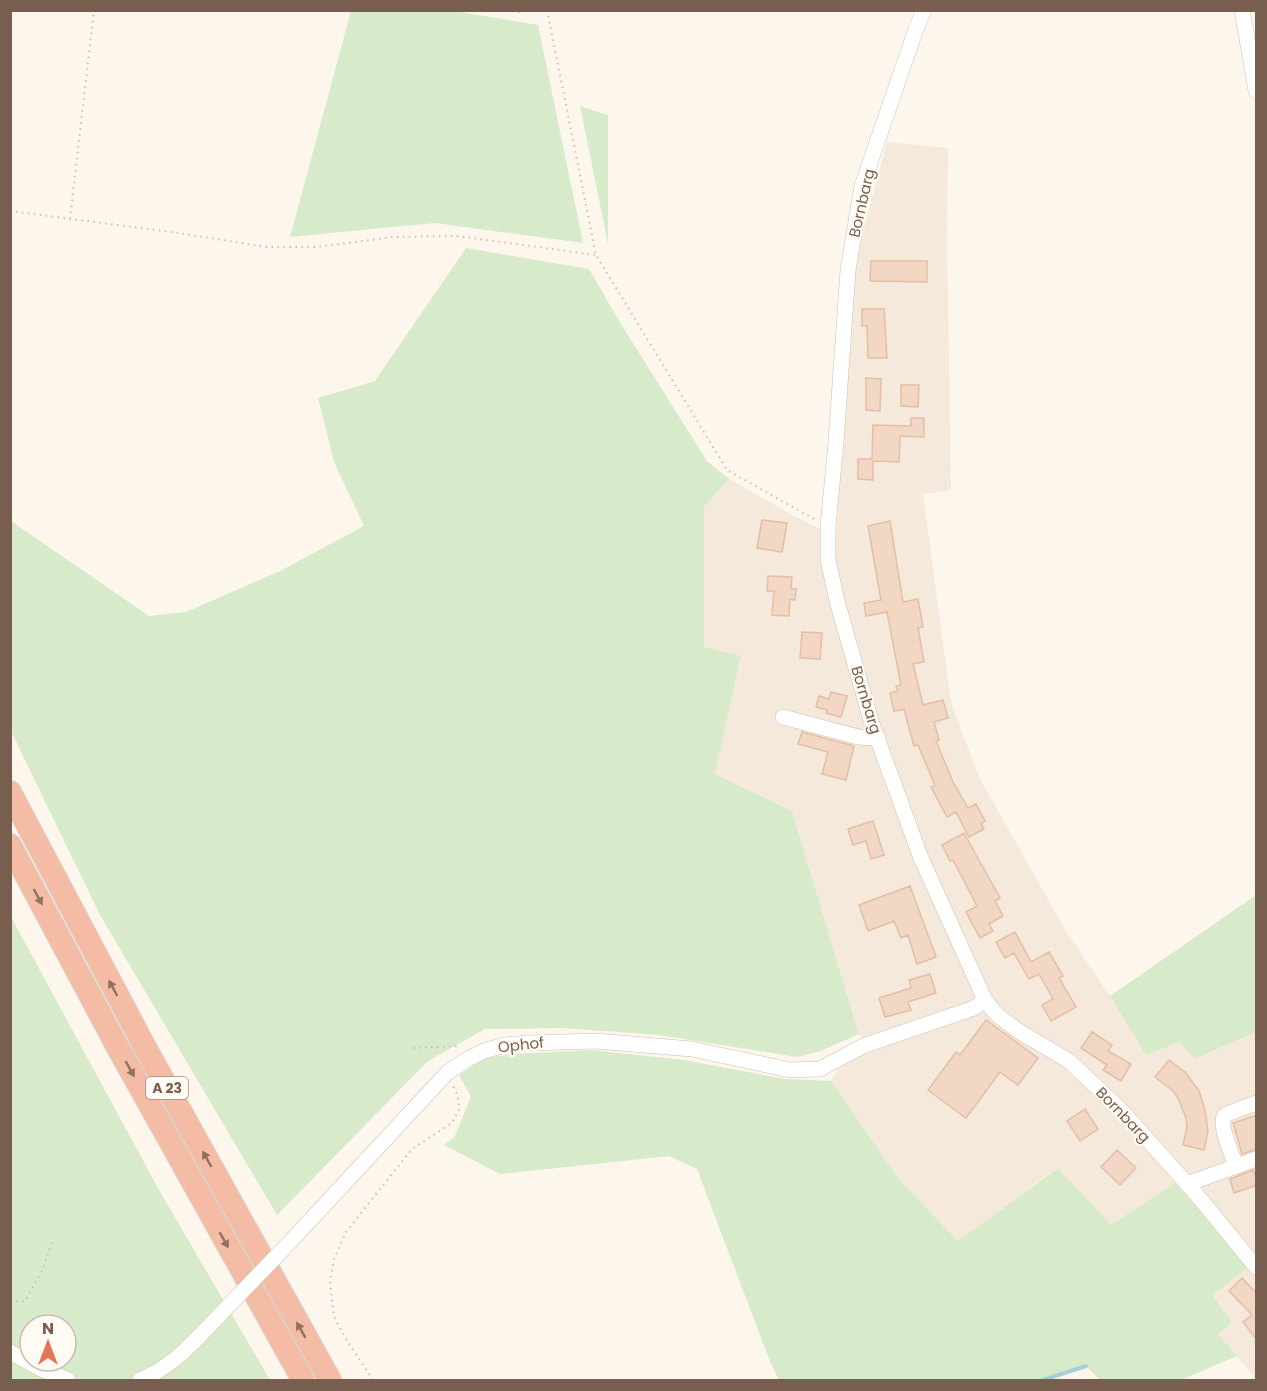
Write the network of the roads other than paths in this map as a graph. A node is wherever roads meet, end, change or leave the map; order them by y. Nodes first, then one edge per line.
1 (924, 10) edge
2 (1242, 10) edge
3 (1257, 91) edge
4 (783, 717) dead end
5 (878, 738) junction
6 (10, 792) edge
7 (10, 845) edge
8 (986, 1000) junction
9 (1257, 1103) edge
10 (1257, 1159) edge
11 (1236, 1166) junction
12 (1187, 1184) junction
13 (1257, 1267) edge
14 (10, 1352) edge
15 (68, 1380) edge
16 (140, 1380) edge
17 (303, 1380) edge
18 (330, 1380) edge

1 - 5 street, Bornbarg
2 - 3 street
4 - 5 street
5 - 8 street, Bornbarg
18 -> 6 highway, A 23
7 -> 17 highway, A 23
8 - 12 street, Bornbarg
8 - 16 street, Ophof, bridge
9 - 11 street
10 - 11 street
11 - 12 street
12 - 13 street, Bornbarg
14 - 15 street

